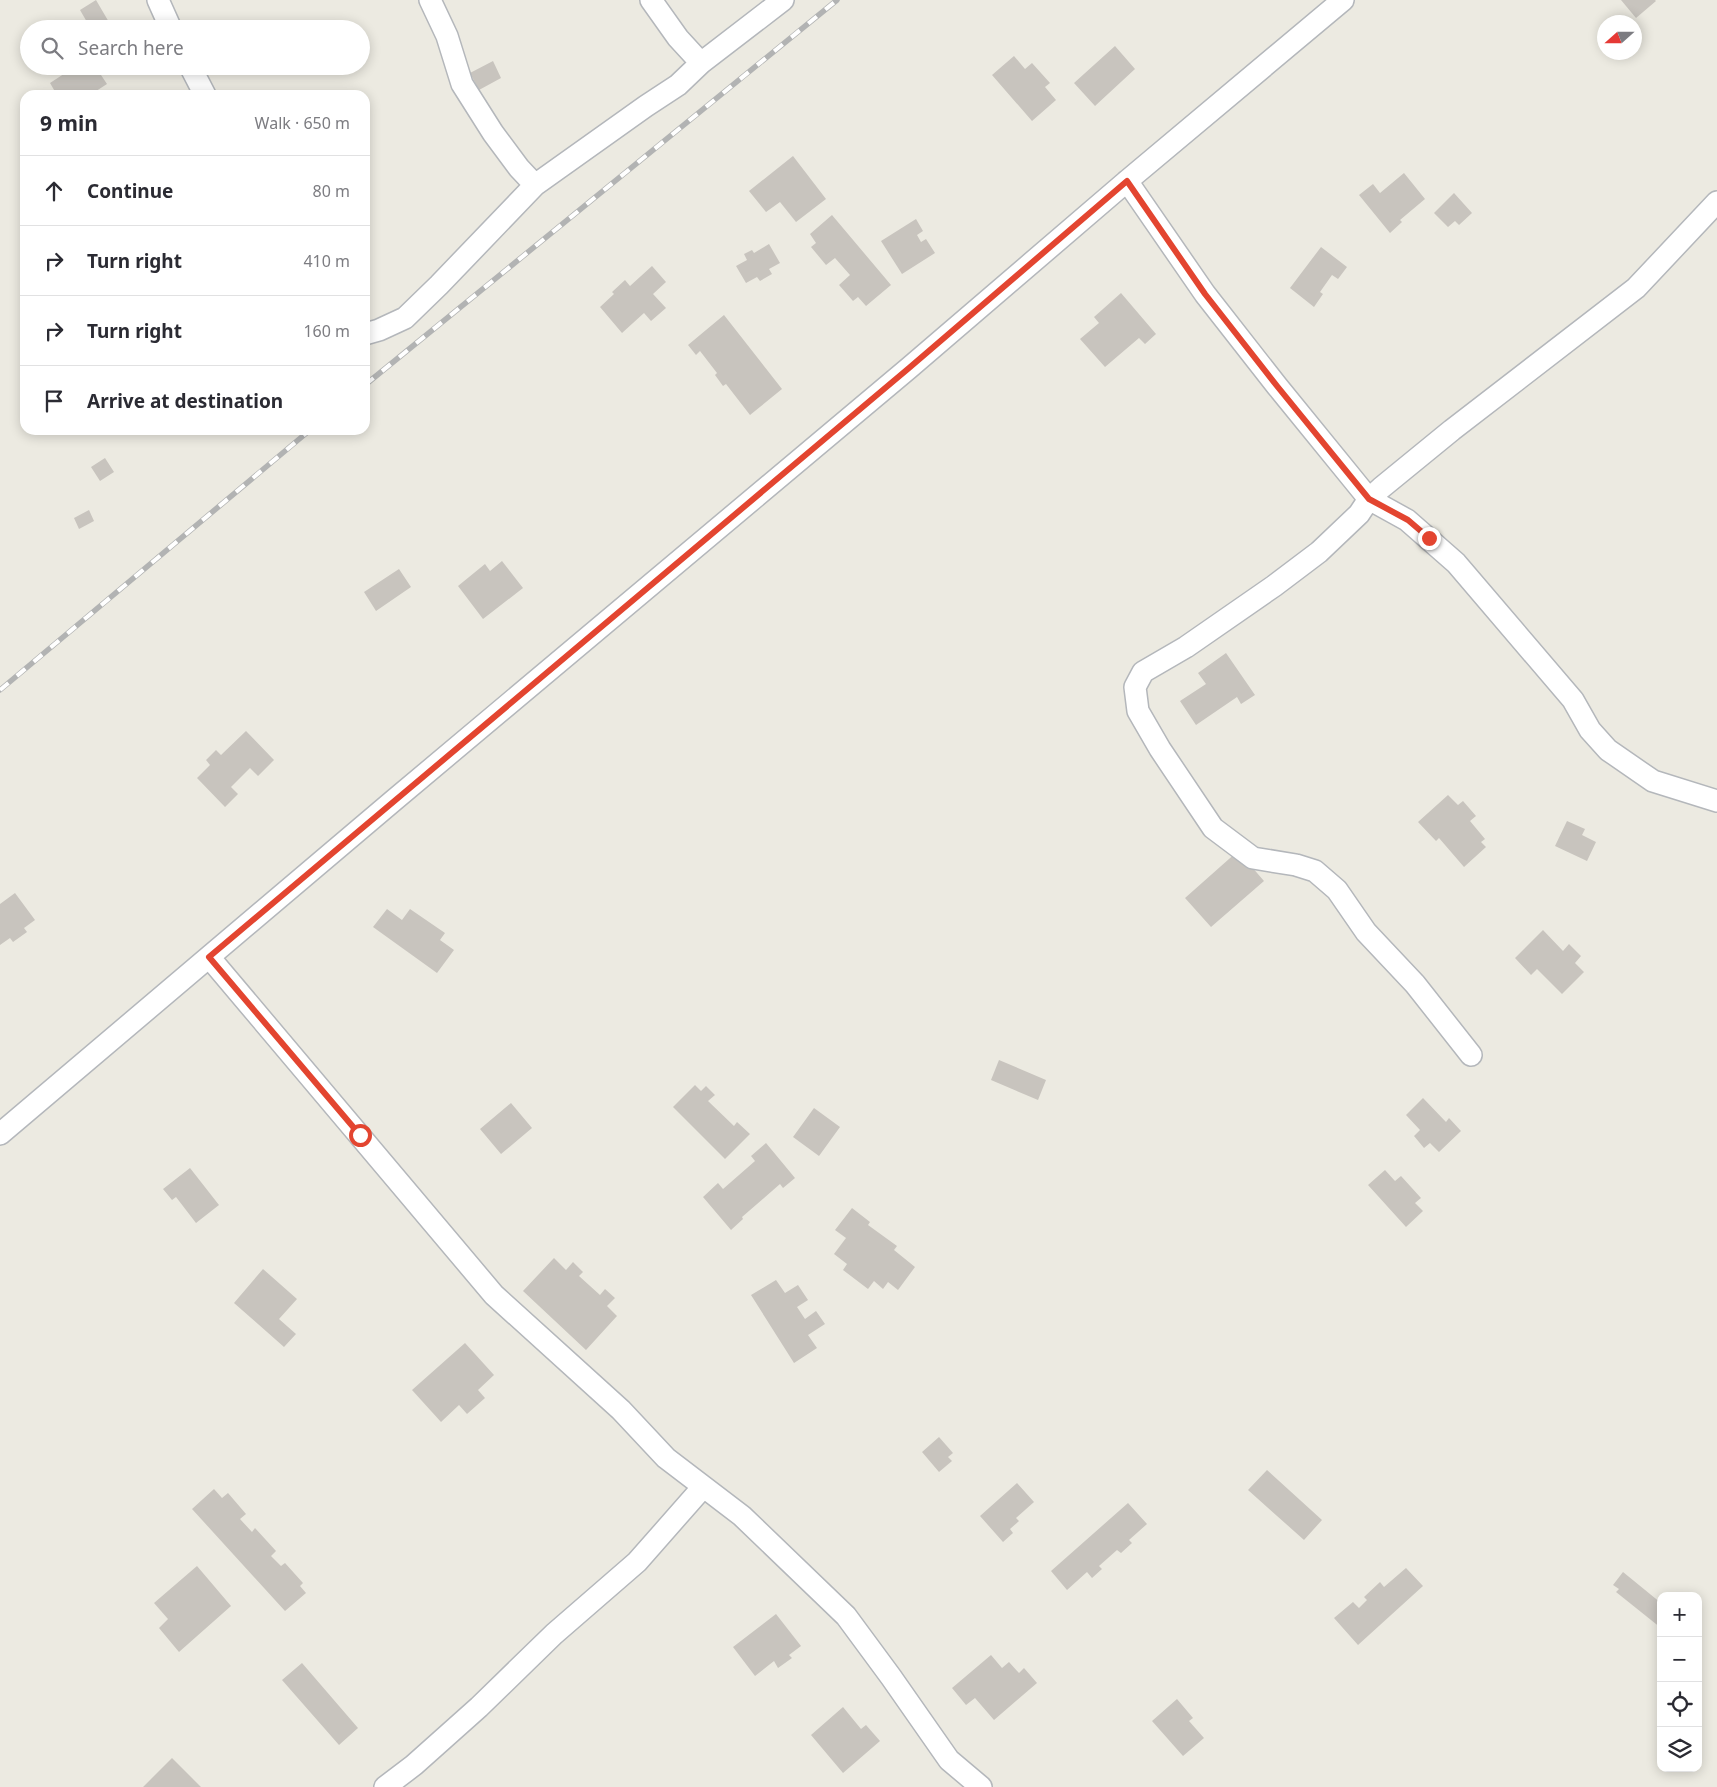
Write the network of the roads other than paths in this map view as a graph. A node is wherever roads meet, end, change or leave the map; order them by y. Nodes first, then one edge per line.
1 (158, 0) edge
2 (430, 0) edge
3 (651, 0) edge
4 (783, 0) edge
5 (1343, 0) edge
6 (167, 20) edge
7 (701, 64) junction
8 (195, 75) edge
9 (202, 90) edge
10 (1127, 181) junction
11 (535, 185) junction
12 (1717, 202) edge
13 (370, 333) edge
14 (1369, 499) junction
15 (1717, 801) edge
16 (209, 957) junction
17 (1471, 1055) dead end
18 (0, 1134) edge
19 (703, 1487) junction
20 (385, 1787) edge
21 (981, 1787) edge

1 - 6 street
2 - 11 street
3 - 7 street
4 - 7 street
5 - 10 street
7 - 11 street
8 - 9 street
10 - 14 street
10 - 16 street
11 - 13 street
12 - 14 street
14 - 15 street
14 - 17 street
16 - 18 street
16 - 19 street
19 - 20 street
19 - 21 street

